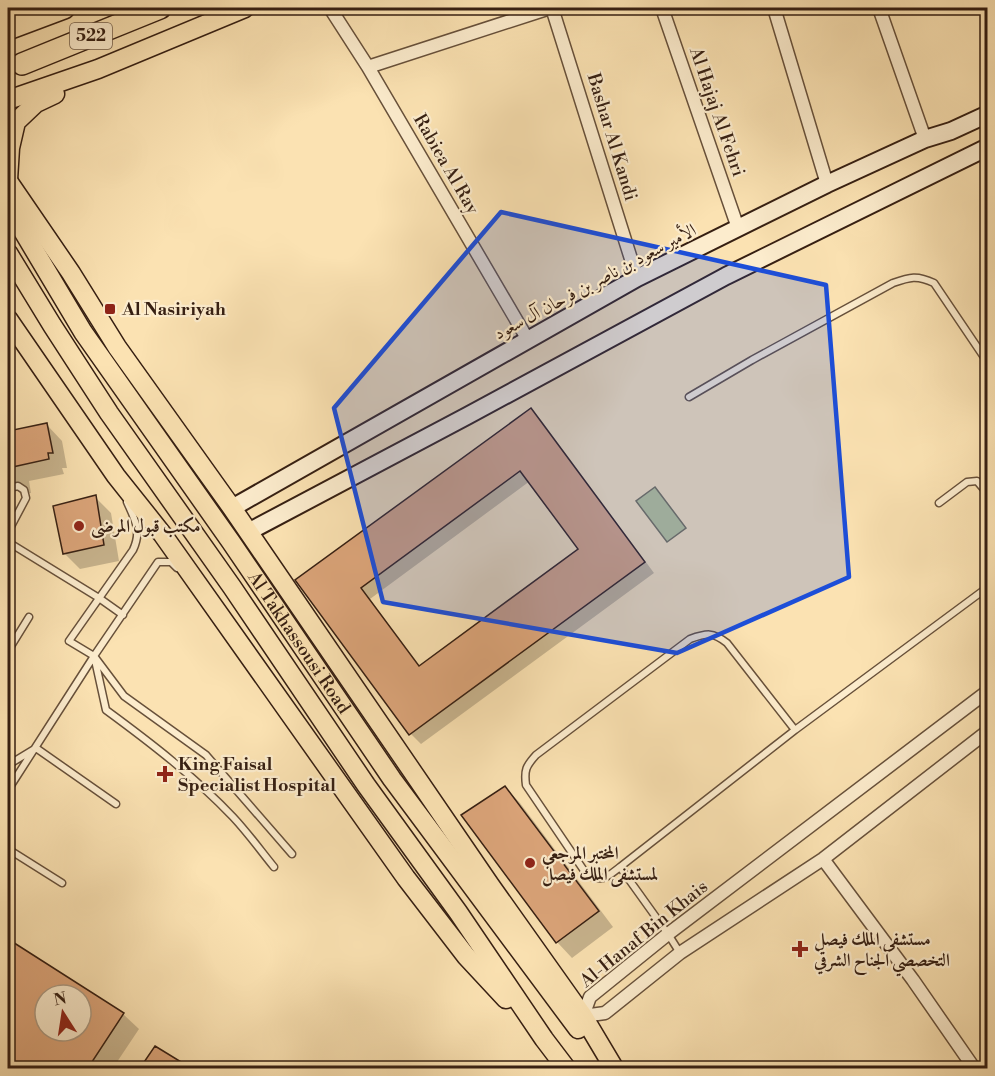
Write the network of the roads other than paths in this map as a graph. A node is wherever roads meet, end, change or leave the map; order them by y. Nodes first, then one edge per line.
1 (64, 8) edge
2 (160, 8) edge
3 (245, 8) edge
4 (330, 8) edge
5 (551, 8) edge
6 (662, 8) edge
7 (774, 8) edge
8 (879, 8) edge
9 (8, 29) edge
10 (22, 64) dead end
11 (368, 67) junction
12 (98, 69) junction
13 (8, 87) edge
14 (8, 100) edge
15 (987, 114) edge
16 (925, 139) junction
17 (987, 147) edge
18 (8, 181) edge
19 (827, 184) junction
20 (8, 206) edge
21 (738, 228) junction
22 (8, 253) edge
23 (637, 278) junction
24 (9, 326) edge
25 (528, 339) junction
26 (987, 363) edge
27 (689, 397) dead end
28 (116, 476) junction
29 (8, 490) edge
30 (987, 494) edge
31 (939, 503) dead end
32 (232, 508) junction
33 (8, 532) edge
34 (248, 532) junction
35 (8, 542) edge
36 (198, 586) junction
37 (987, 587) edge
38 (99, 598) junction
39 (123, 615) junction
40 (29, 617) dead end
41 (8, 651) edge
42 (94, 656) junction
43 (987, 691) edge
44 (795, 730) junction
45 (987, 731) edge
46 (36, 748) junction
47 (8, 765) edge
48 (8, 790) edge
49 (116, 804) dead end
50 (8, 849) edge
51 (291, 854) dead end
52 (823, 859) junction
53 (274, 867) dead end
54 (620, 867) junction
55 (62, 883) dead end
56 (668, 934) junction
57 (680, 953) junction
58 (583, 1016) junction
59 (544, 1039) junction
60 (566, 1068) edge
61 (609, 1068) edge
62 (614, 1068) edge
63 (974, 1068) edge

1 - 9 highway, 522
2 - 10 highway, 522
3 - 12 main road
4 - 11 street, Rabiea Al Ray
5 - 11 street
5 - 23 street, Bashar Al Kandi
6 - 21 street, Al Hajaj Al Fehri
7 - 19 street
8 - 16 street
11 - 25 street, Rabiea Al Ray
12 - 13 main road
12 - 14 main road
12 - 18 main road
15 - 16 street, الأمير سعود بن ناصر بن فرحان آل سعود
16 - 19 street, الأمير سعود بن ناصر بن فرحان آل سعود
17 - 34 street
18 - 32 main road
19 - 21 street, الأمير سعود بن ناصر بن فرحان آل سعود
20 - 61 main road, Al Takhassousi Road
21 - 23 street, الأمير سعود بن ناصر بن فرحان آل سعود
22 - 59 main road, Al Takhassousi Road
23 - 25 street, الأمير سعود بن ناصر بن فرحان آل سعود
24 - 28 main road
25 - 32 street, الأمير سعود بن ناصر بن فرحان آل سعود
26 - 27 lane
28 - 36 main road
28 - 38 lane
29 - 33 lane
30 - 31 lane
32 - 34 main road
34 - 58 main road
35 - 38 lane
36 - 39 lane
36 - 59 main road
37 - 44 lane
38 - 39 lane
38 - 42 lane
39 - 42 lane
40 - 41 lane
42 - 46 lane
42 - 51 lane
42 - 53 lane
43 - 56 street, Al-Hanaf Bin Khais
44 - 54 lane
44 - 54 lane
45 - 52 street, Al-Hanaf Bin Khais
46 - 47 lane
46 - 48 lane
46 - 49 lane
50 - 55 lane
52 - 57 street, Al-Hanaf Bin Khais
52 - 63 street
54 - 56 lane
56 - 57 lane
56 - 58 street, Al-Hanaf Bin Khais
57 - 58 street, Al-Hanaf Bin Khais
58 - 62 main road
59 - 60 main road, Al Takhassousi Road

